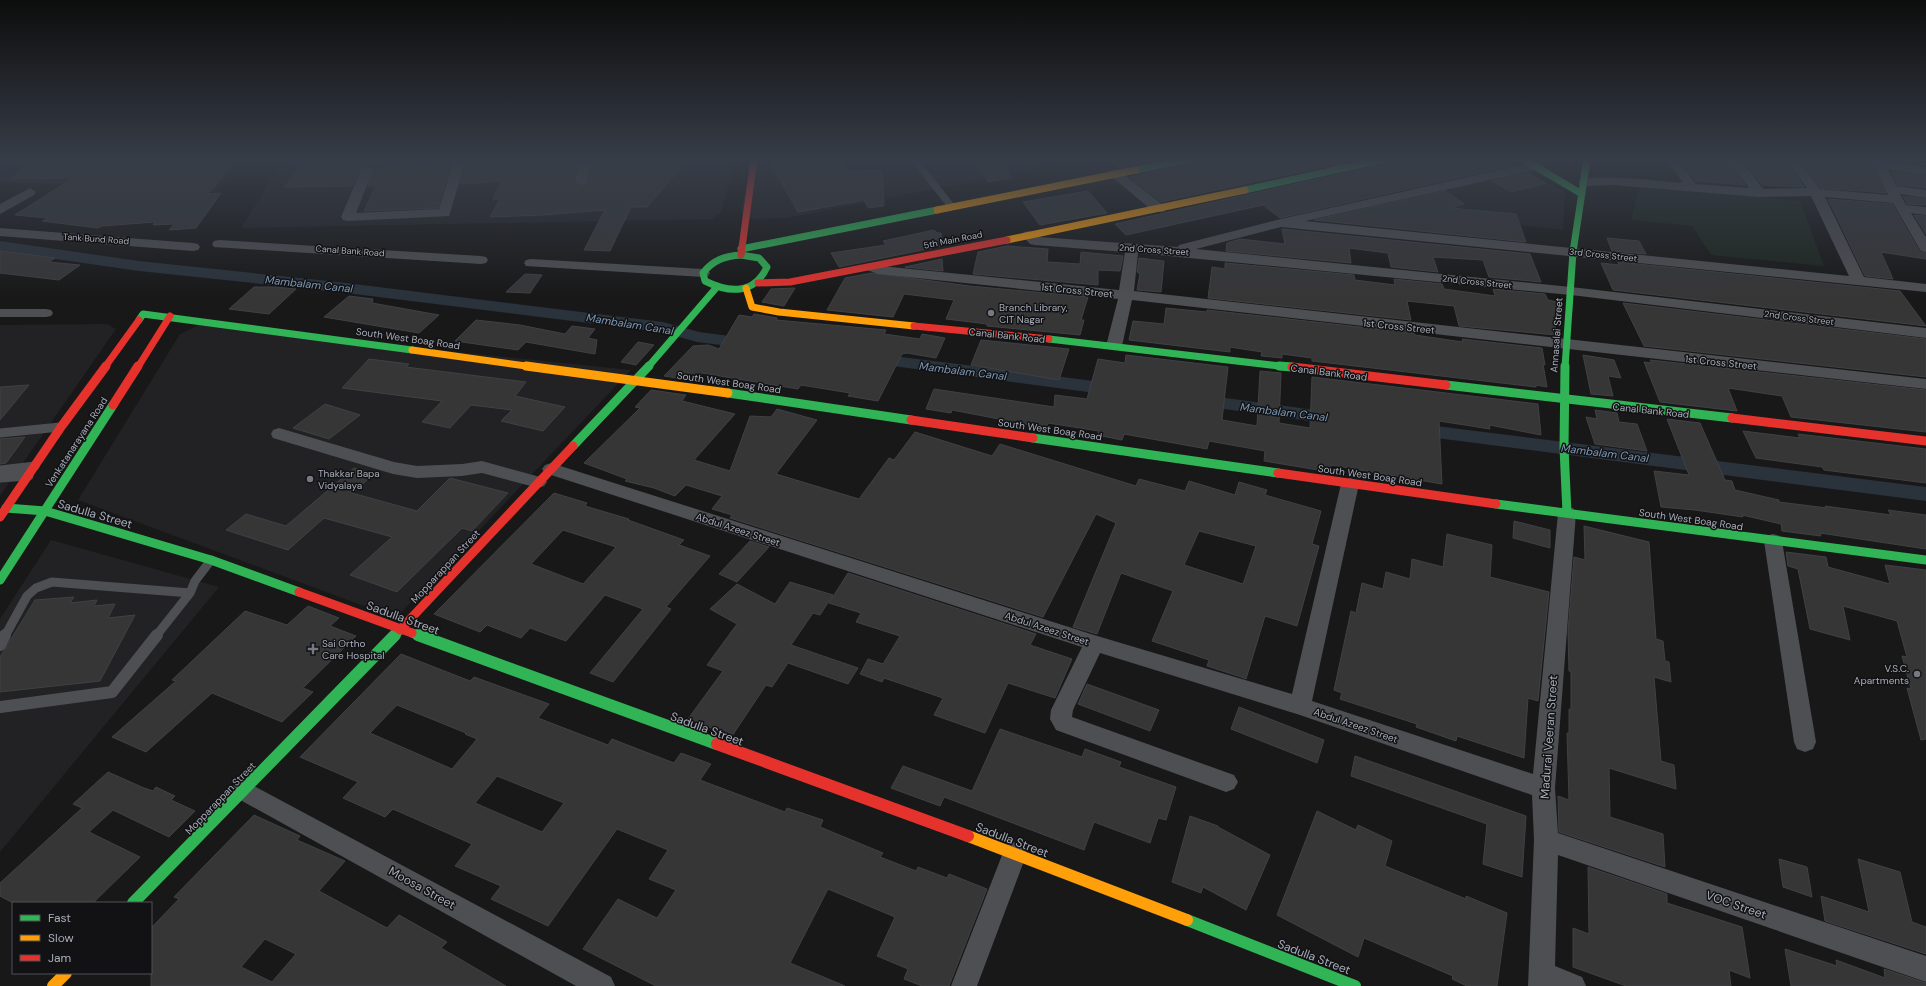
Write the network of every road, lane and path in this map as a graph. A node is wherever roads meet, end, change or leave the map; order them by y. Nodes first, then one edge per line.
1 (353, 205) edge
2 (446, 205) edge
3 (748, 205) edge
4 (956, 205) edge
5 (1154, 205) edge
6 (1177, 205) edge
7 (1358, 205) edge
8 (1581, 205) edge
9 (1822, 205) edge
10 (1901, 205) edge
11 (1912, 205) edge
12 (951, 206) joint
13 (1159, 209) junction
14 (1926, 211) edge
15 (1281, 222) junction
16 (0, 232) edge
17 (1029, 235) junction
18 (219, 244) dead end
19 (193, 247) dead end
20 (1926, 248) edge
21 (1132, 249) junction
22 (1173, 251) junction
23 (741, 252) junction
24 (1574, 252) junction
25 (481, 260) dead end
26 (531, 263) dead end
27 (872, 266) junction
28 (703, 273) junction
29 (1858, 280) junction
30 (758, 283) junction
31 (716, 288) junction
32 (746, 288) junction
33 (1926, 288) edge
34 (1571, 291) junction
35 (1126, 295) junction
36 (0, 313) edge
37 (46, 313) dead end
38 (143, 314) joint
39 (170, 316) junction
40 (1926, 333) edge
41 (1566, 345) junction
42 (1114, 346) junction
43 (636, 380) junction
44 (1926, 384) edge
45 (1563, 400) junction
46 (61, 427) junction
47 (0, 433) edge
48 (278, 434) dead end
49 (1926, 441) edge
50 (35, 466) junction
51 (0, 470) edge
52 (29, 476) junction
53 (544, 476) junction
54 (0, 478) edge
55 (1350, 484) junction
56 (3, 508) edge
57 (45, 512) junction
58 (1566, 513) junction
59 (0, 517) edge
60 (1773, 540) junction
61 (211, 560) junction
62 (1926, 560) edge
63 (0, 580) edge
64 (190, 593) junction
65 (400, 630) junction
66 (1094, 643) junction
67 (0, 645) edge
68 (0, 706) edge
69 (1300, 706) junction
70 (1805, 742) dead end
71 (1226, 782) dead end
72 (1543, 788) junction
73 (243, 790) junction
74 (1546, 840) junction
75 (1015, 853) junction
76 (134, 902) edge
77 (1926, 970) edge
78 (65, 974) edge
79 (1541, 980) edge
80 (53, 986) edge
81 (602, 986) edge
82 (964, 986) edge
83 (1355, 986) edge
84 (1573, 986) edge

1 - 2 street
3 - 23 street
4 - 12 street
5 - 13 street
6 - 13 street, 5th Main Road
7 - 15 street
8 - 24 street, Annasalai Street
9 - 29 street
10 - 20 street
11 - 14 street
12 - 23 street
13 - 17 street, 5th Main Road
15 - 22 street
15 - 24 street, 3rd Cross Street
16 - 19 street, Tank Bund Road
17 - 21 street, 2nd Cross Street
17 - 27 street, 5th Main Road
18 - 25 street, Canal Bank Road
21 - 22 street, 2nd Cross Street
21 - 35 street
22 - 34 street, 2nd Cross Street
23 - 28 street
23 - 30 street
24 - 29 street, 3rd Cross Street
24 - 34 street, Annasalai Street
26 - 28 street
27 - 30 street, 5th Main Road
27 - 35 street, 1st Cross Street
28 - 31 street
29 - 33 street, 3rd Cross Street
30 - 32 street
31 - 32 street
31 - 43 street, Mopparappan Street
32 - 42 street, Canal Bank Road
34 - 40 street, 2nd Cross Street
34 - 41 street, Annasalai Street
35 - 41 street, 1st Cross Street
35 - 42 street
36 - 37 street
38 - 39 street, South West Boag Road
38 - 46 street, Venkatanarayana Road
39 - 43 street, South West Boag Road
39 - 57 street, Venkatanarayana Road
41 - 44 street, 1st Cross Street
41 - 45 street, Annasalai Street
42 - 45 street, Canal Bank Road
43 - 53 street, Mopparappan Street
43 - 55 street, South West Boag Road
45 - 49 street, Canal Bank Road
45 - 58 street, Annasalai Street
46 - 47 lane
46 - 50 street, Venkatanarayana Road
48 - 53 street, Abdul Azeez Street
50 - 51 lane
50 - 52 street, Venkatanarayana Road
52 - 54 lane
52 - 56 street, Venkatanarayana Road
53 - 65 street, Mopparappan Street
53 - 66 street, Abdul Azeez Street
55 - 58 street, South West Boag Road
55 - 69 street
56 - 57 street, Sadulla Street
56 - 59 street, Venkatanarayana Road
57 - 61 street, Sadulla Street
57 - 63 street, Venkatanarayana Road
58 - 60 street, South West Boag Road
58 - 72 street, Madurai Veeran Street
60 - 62 street, South West Boag Road
60 - 70 street
61 - 64 lane
61 - 65 street, Sadulla Street
64 - 67 lane
64 - 68 lane
65 - 73 street, Mopparappan Street
65 - 75 street, Sadulla Street
66 - 69 street, Abdul Azeez Street
66 - 71 street
69 - 72 street, Abdul Azeez Street
72 - 74 street, Madurai Veeran Street
73 - 76 street, Mopparappan Street
73 - 81 street, Moosa Street
74 - 77 street, VOC Street
74 - 79 street, Madurai Veeran Street
75 - 82 street
75 - 83 street, Sadulla Street
78 - 80 street
79 - 84 street

